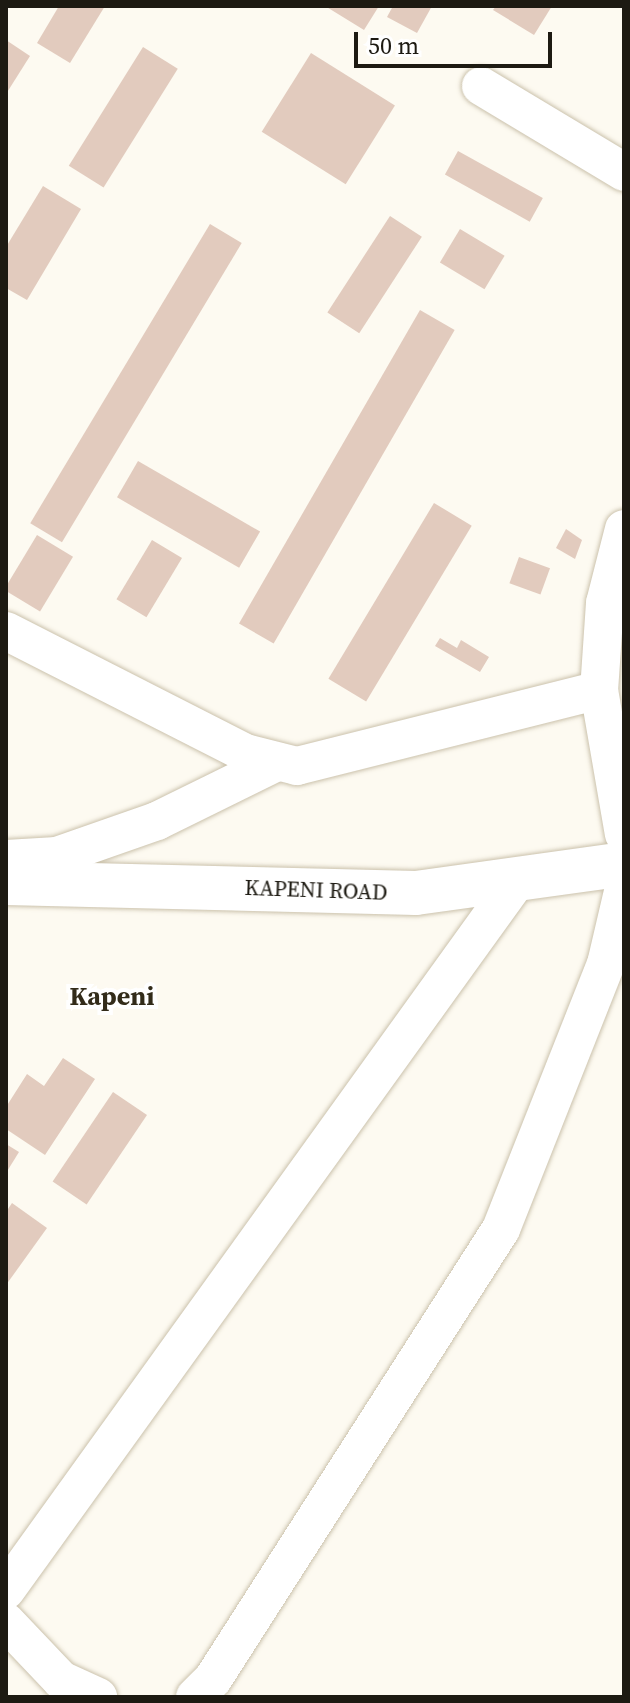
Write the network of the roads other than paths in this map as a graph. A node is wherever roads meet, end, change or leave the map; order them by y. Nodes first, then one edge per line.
1 (481, 86) dead end
2 (624, 172) edge
3 (624, 529) edge
4 (6, 631) edge
5 (599, 690) junction
6 (275, 763) junction
7 (624, 834) edge
8 (6, 859) edge
9 (624, 864) edge
10 (518, 879) junction
11 (6, 883) edge
12 (624, 887) edge
13 (12, 1572) edge
14 (6, 1622) edge
15 (55, 1689) edge
16 (98, 1697) edge
17 (195, 1697) edge

1 - 2 street
3 - 5 street
4 - 6 street
5 - 6 street
5 - 7 street
6 - 8 street
9 - 10 main road, KAPENI ROAD
10 - 11 main road, KAPENI ROAD
10 - 13 street
12 - 17 street
14 - 15 street
15 - 16 street

